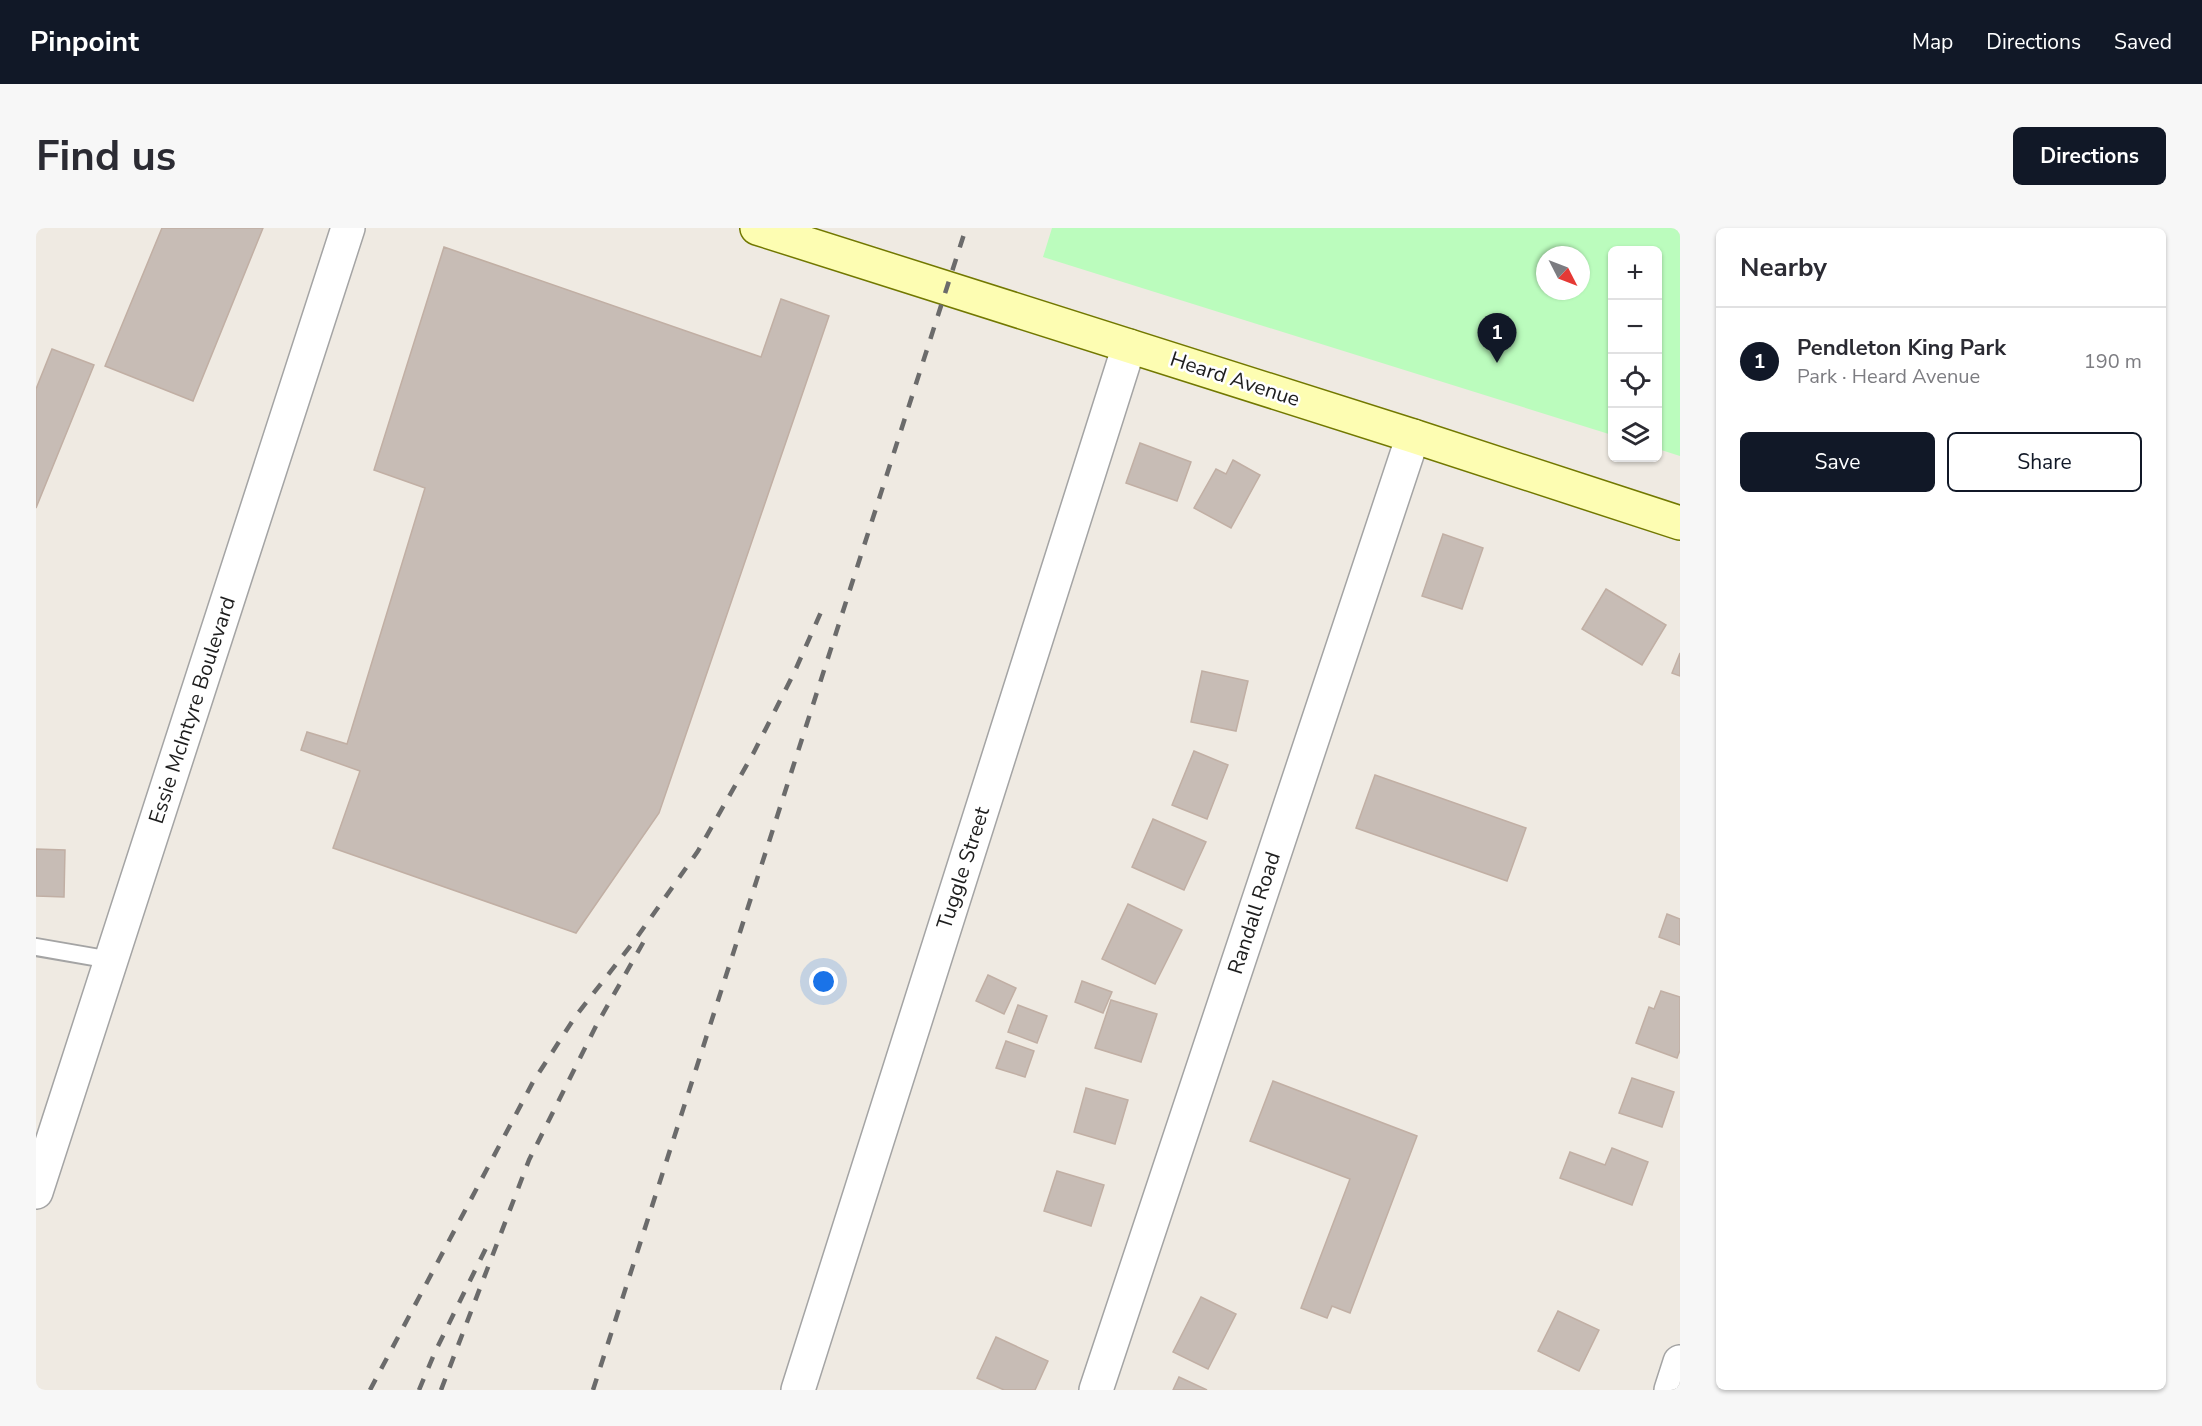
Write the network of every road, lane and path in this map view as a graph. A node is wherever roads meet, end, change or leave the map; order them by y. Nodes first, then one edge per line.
1 (348, 228) edge
2 (757, 228) edge
3 (792, 233) edge
4 (1129, 346) junction
5 (1413, 436) junction
6 (1680, 524) edge
7 (36, 946) edge
8 (111, 960) junction
9 (39, 1174) edge
10 (1680, 1362) edge
11 (798, 1390) edge
12 (1096, 1390) edge
13 (1671, 1390) edge

1 - 8 street, Essie McIntyre Boulevard
2 - 3 street, Heard Avenue
3 - 4 street, Heard Avenue
4 - 5 street, Heard Avenue
4 - 11 street, Tuggle Street
5 - 6 street, Heard Avenue
5 - 12 street, Randall Road
7 - 8 lane
8 - 9 street, Essie McIntyre Boulevard
10 - 13 street

